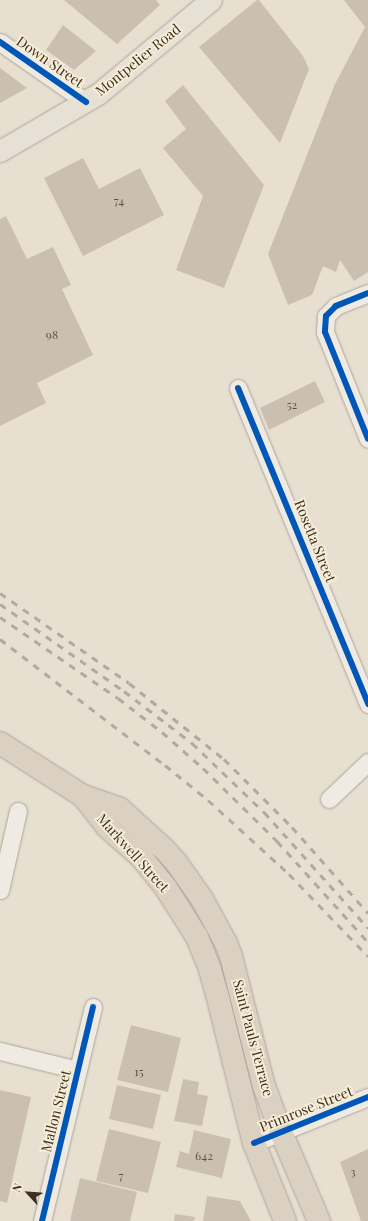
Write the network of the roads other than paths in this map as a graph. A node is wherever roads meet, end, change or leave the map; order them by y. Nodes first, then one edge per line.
1 (211, 0) edge
2 (0, 42) edge
3 (86, 102) junction
4 (0, 151) edge
5 (368, 293) edge
6 (238, 388) dead end
7 (368, 439) edge
8 (368, 704) edge
9 (0, 743) edge
10 (368, 762) edge
11 (83, 796) junction
12 (329, 799) dead end
13 (18, 811) dead end
14 (0, 890) edge
15 (226, 943) joint
16 (204, 953) joint
17 (93, 1007) dead end
18 (0, 1051) edge
19 (78, 1070) junction
20 (368, 1098) edge
21 (281, 1132) junction
22 (254, 1143) junction
23 (42, 1221) edge
24 (285, 1221) edge
25 (319, 1221) edge

1 - 3 main road, Montpelier Road
2 - 3 street, Down Street
3 - 4 main road, Montpelier Road
5 - 7 street
6 - 8 street, Rosetta Street
9 - 11 highway, Markwell Street
10 - 12 street
11 - 15 highway, Markwell Street
11 - 16 highway, Markwell Street
13 - 14 street
15 - 21 highway, Saint Pauls Terrace
16 - 22 highway, Saint Pauls Terrace
17 - 19 street, Mallon Street
18 - 19 street
19 - 23 street, Mallon Street
20 - 21 street, Primrose Street
21 - 22 street, Primrose Street
21 - 25 highway, Saint Pauls Terrace
22 - 24 highway, Saint Pauls Terrace

